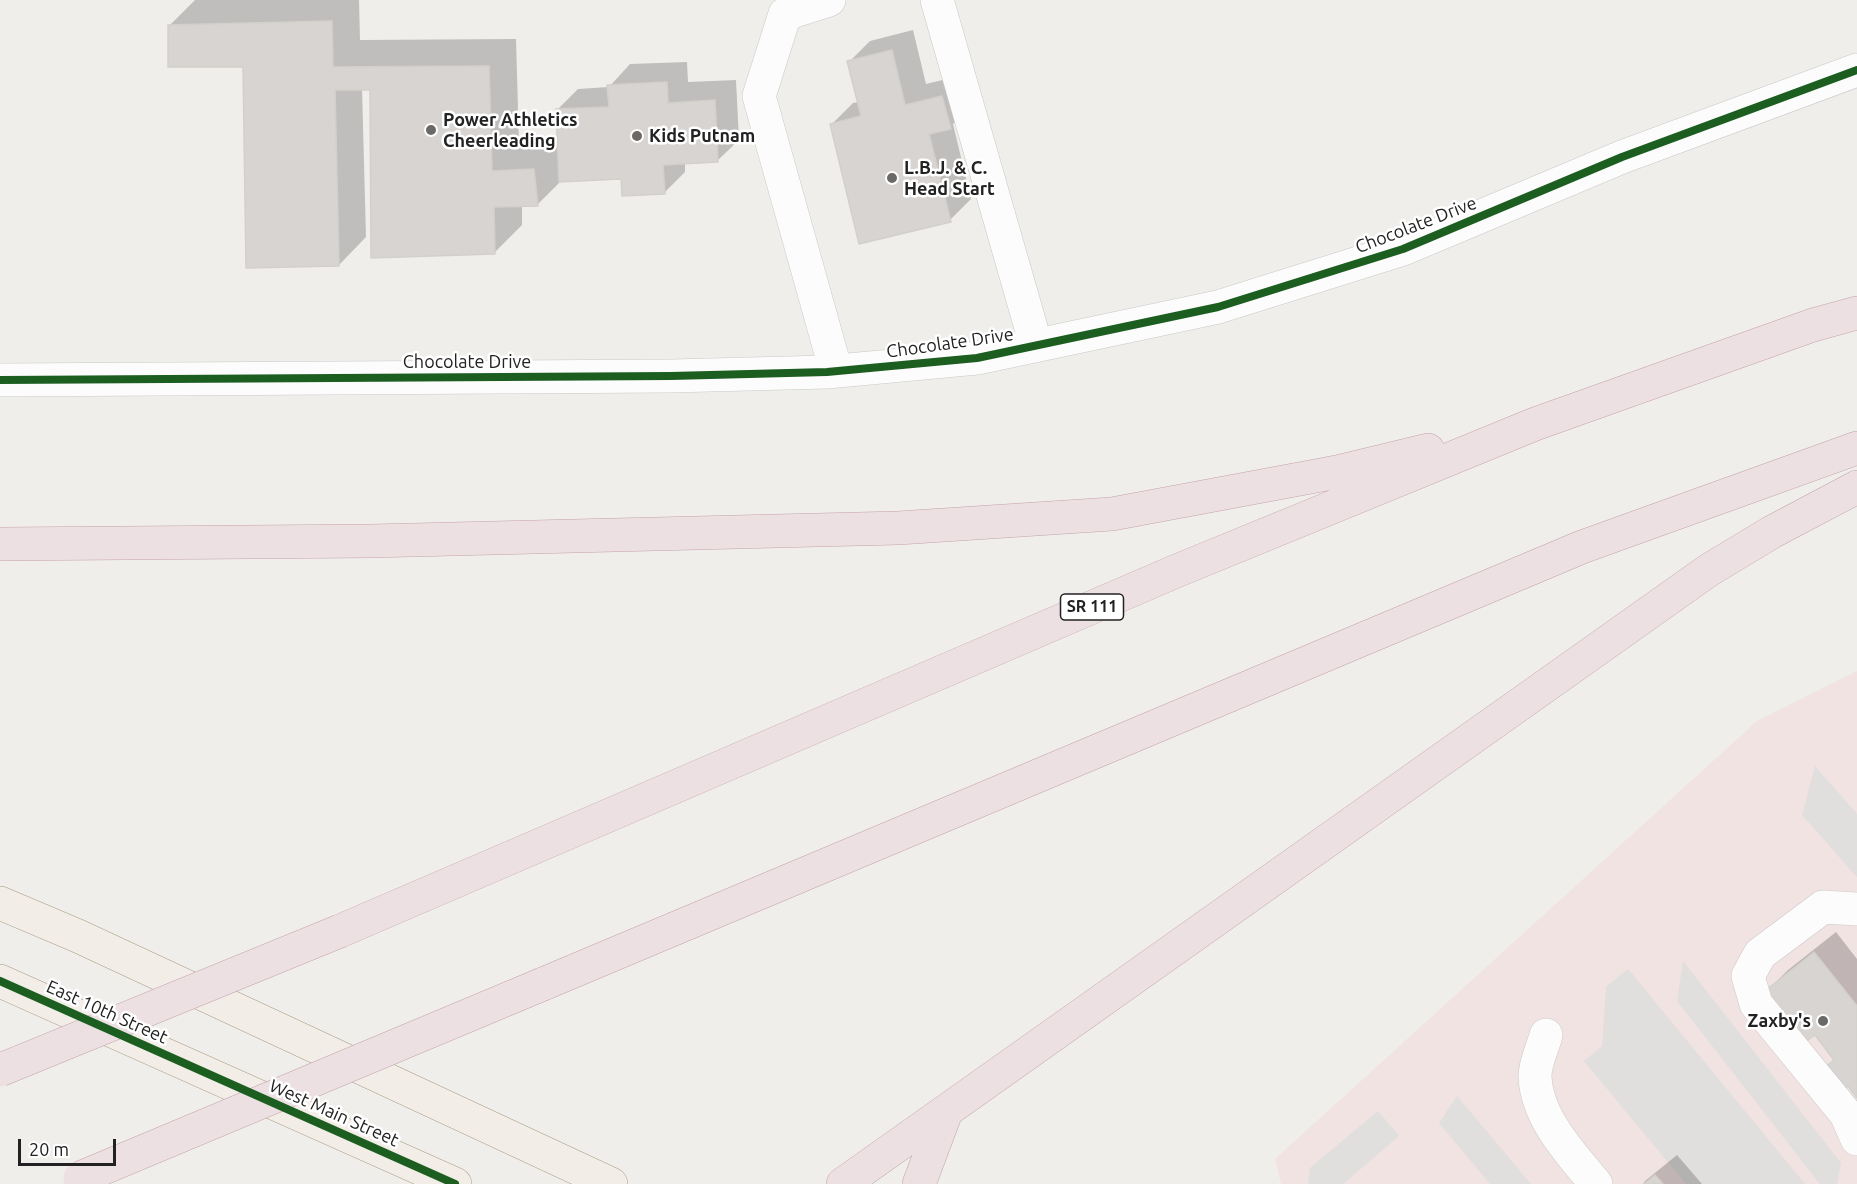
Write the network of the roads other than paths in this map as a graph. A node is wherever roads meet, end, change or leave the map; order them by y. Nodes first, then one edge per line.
1 (829, 0) edge
2 (937, 0) edge
3 (1857, 70) edge
4 (1857, 313) edge
5 (1036, 345) junction
6 (836, 371) junction
7 (0, 380) edge
8 (1535, 424) junction
9 (1857, 448) edge
10 (1857, 487) edge
11 (0, 544) edge
12 (0, 903) edge
13 (1857, 909) edge
14 (0, 981) edge
15 (1546, 1035) dead end
16 (0, 1070) edge
17 (201, 1070) joint
18 (945, 1112) junction
19 (1857, 1139) edge
20 (73, 1181) edge
21 (455, 1184) edge
22 (611, 1184) edge
23 (843, 1184) edge
24 (919, 1184) edge
25 (1596, 1184) edge

1 - 6 street
2 - 5 street
3 - 5 street, Chocolate Drive
4 - 8 highway, SR 111
5 - 6 street, Chocolate Drive
6 - 7 street, Chocolate Drive
8 - 11 highway
8 - 16 highway, SR 111, bridge
9 - 20 highway, bridge
10 - 18 highway
12 - 22 main road
13 - 19 street
14 - 17 main road, East 10th Street
15 - 25 street
17 - 21 main road, West Main Street
18 - 23 highway
18 - 24 highway

